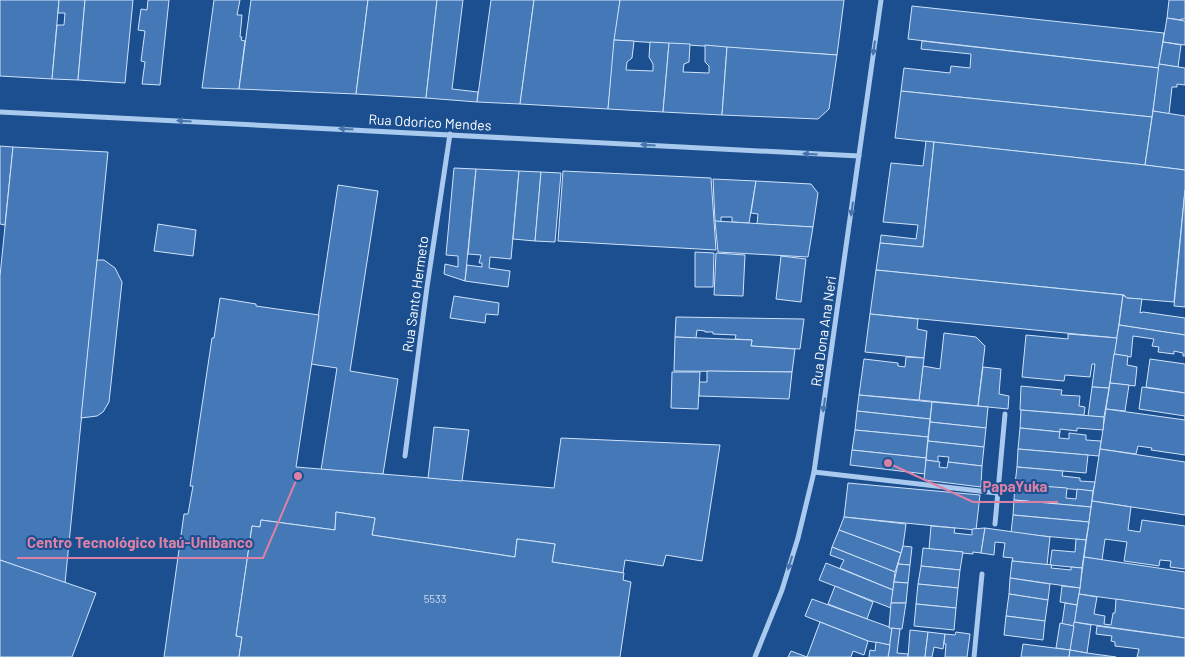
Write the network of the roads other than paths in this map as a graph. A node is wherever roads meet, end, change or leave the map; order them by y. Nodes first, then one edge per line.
1 (881, 0) edge
2 (0, 112) edge
3 (450, 134) junction
4 (859, 156) junction
5 (1006, 414) dead end
6 (405, 456) dead end
7 (814, 472) junction
8 (998, 493) junction
9 (995, 524) dead end
10 (982, 574) dead end
11 (754, 657) edge
12 (974, 657) edge

1 -> 4 street, Rua Dona Ana Neri
3 -> 2 street, Rua Odorico Mendes
4 -> 3 street, Rua Odorico Mendes
3 - 6 street, Rua Santo Hermeto
4 -> 7 street, Rua Dona Ana Neri
5 - 8 street
7 - 8 street
7 -> 11 street, Rua Dona Ana Neri
8 - 9 street
10 - 12 street

